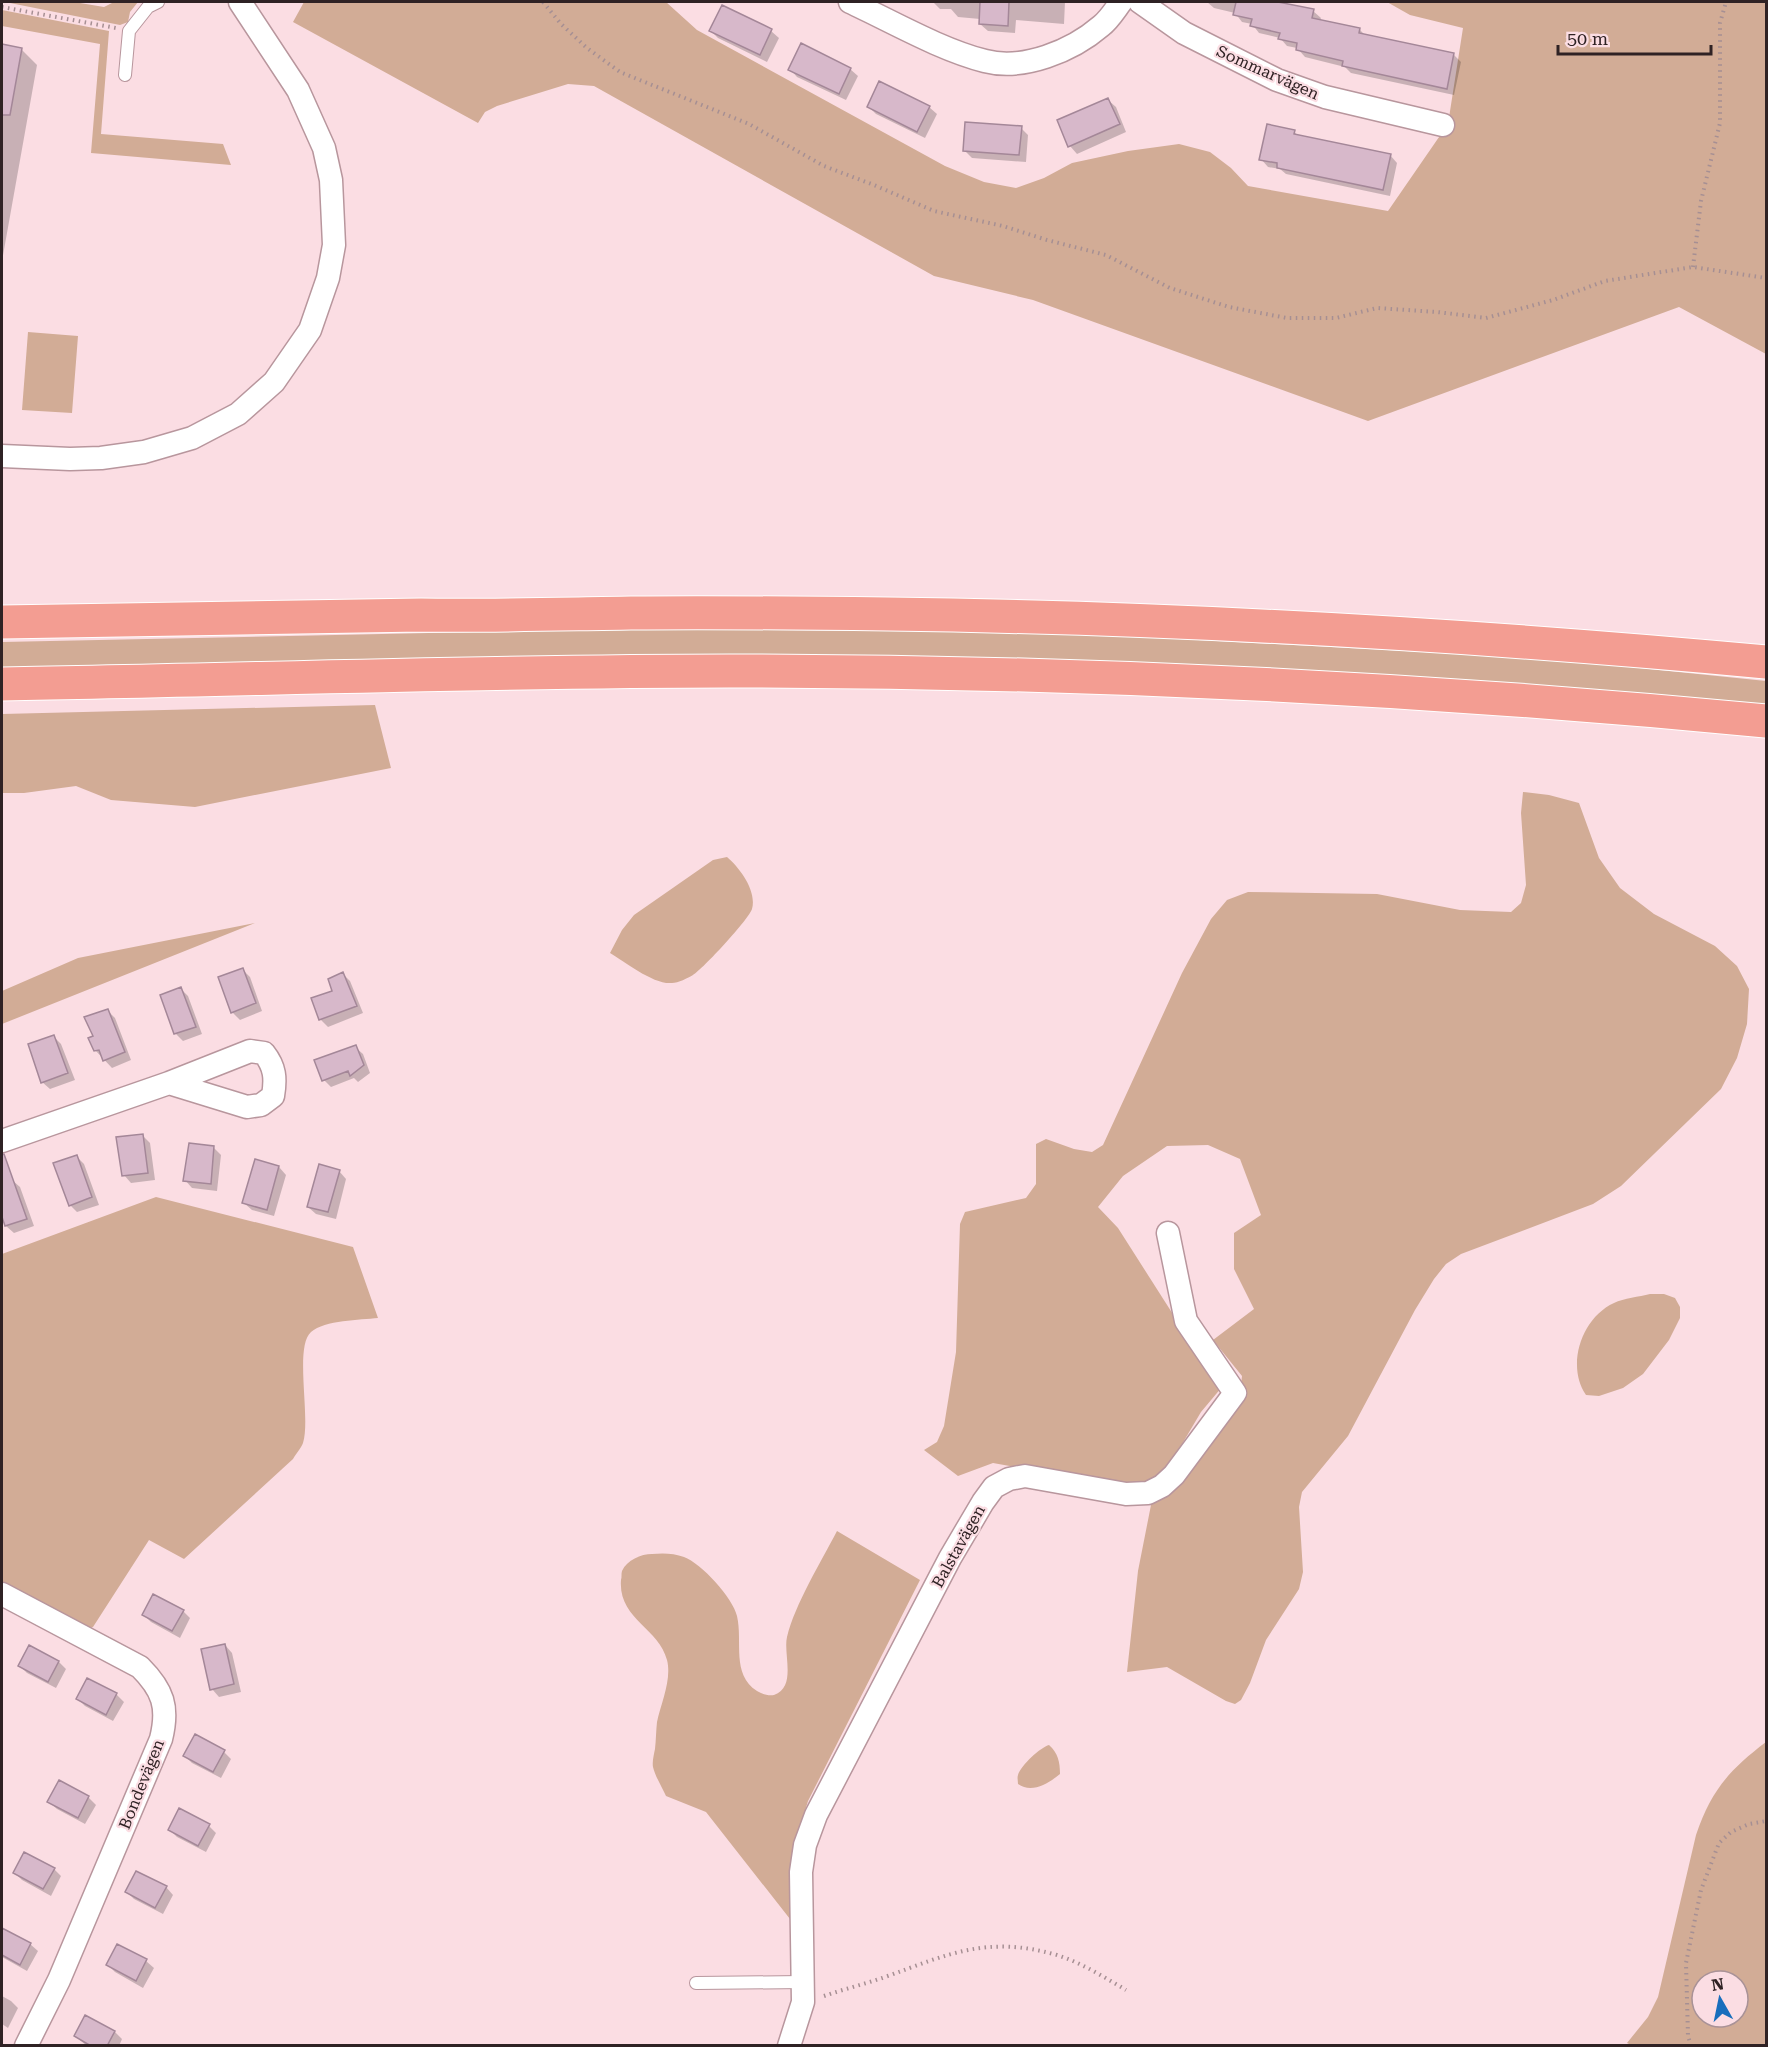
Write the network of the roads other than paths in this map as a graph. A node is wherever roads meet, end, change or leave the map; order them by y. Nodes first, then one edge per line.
1 (158, 2) edge
2 (240, 2) edge
3 (850, 2) edge
4 (1121, 2) edge
5 (1140, 2) edge
6 (125, 75) dead end
7 (1443, 125) dead end
8 (2, 456) edge
9 (2, 622) edge
10 (1767, 662) edge
11 (2, 684) edge
12 (1767, 721) edge
13 (169, 1083) dead end
14 (2, 1141) edge
15 (1168, 1233) dead end
16 (2, 1594) edge
17 (696, 1983) dead end
18 (803, 1992) junction
19 (26, 2046) edge
20 (789, 2046) edge

1 - 6 lane
2 - 8 street
3 - 4 street
5 - 7 street, Sommarvägen
9 - 10 highway
11 - 12 highway
13 - 14 street
15 - 18 street, Balstavägen
16 - 19 street, Bondevägen
17 - 18 lane
18 - 20 street, Balstavägen

